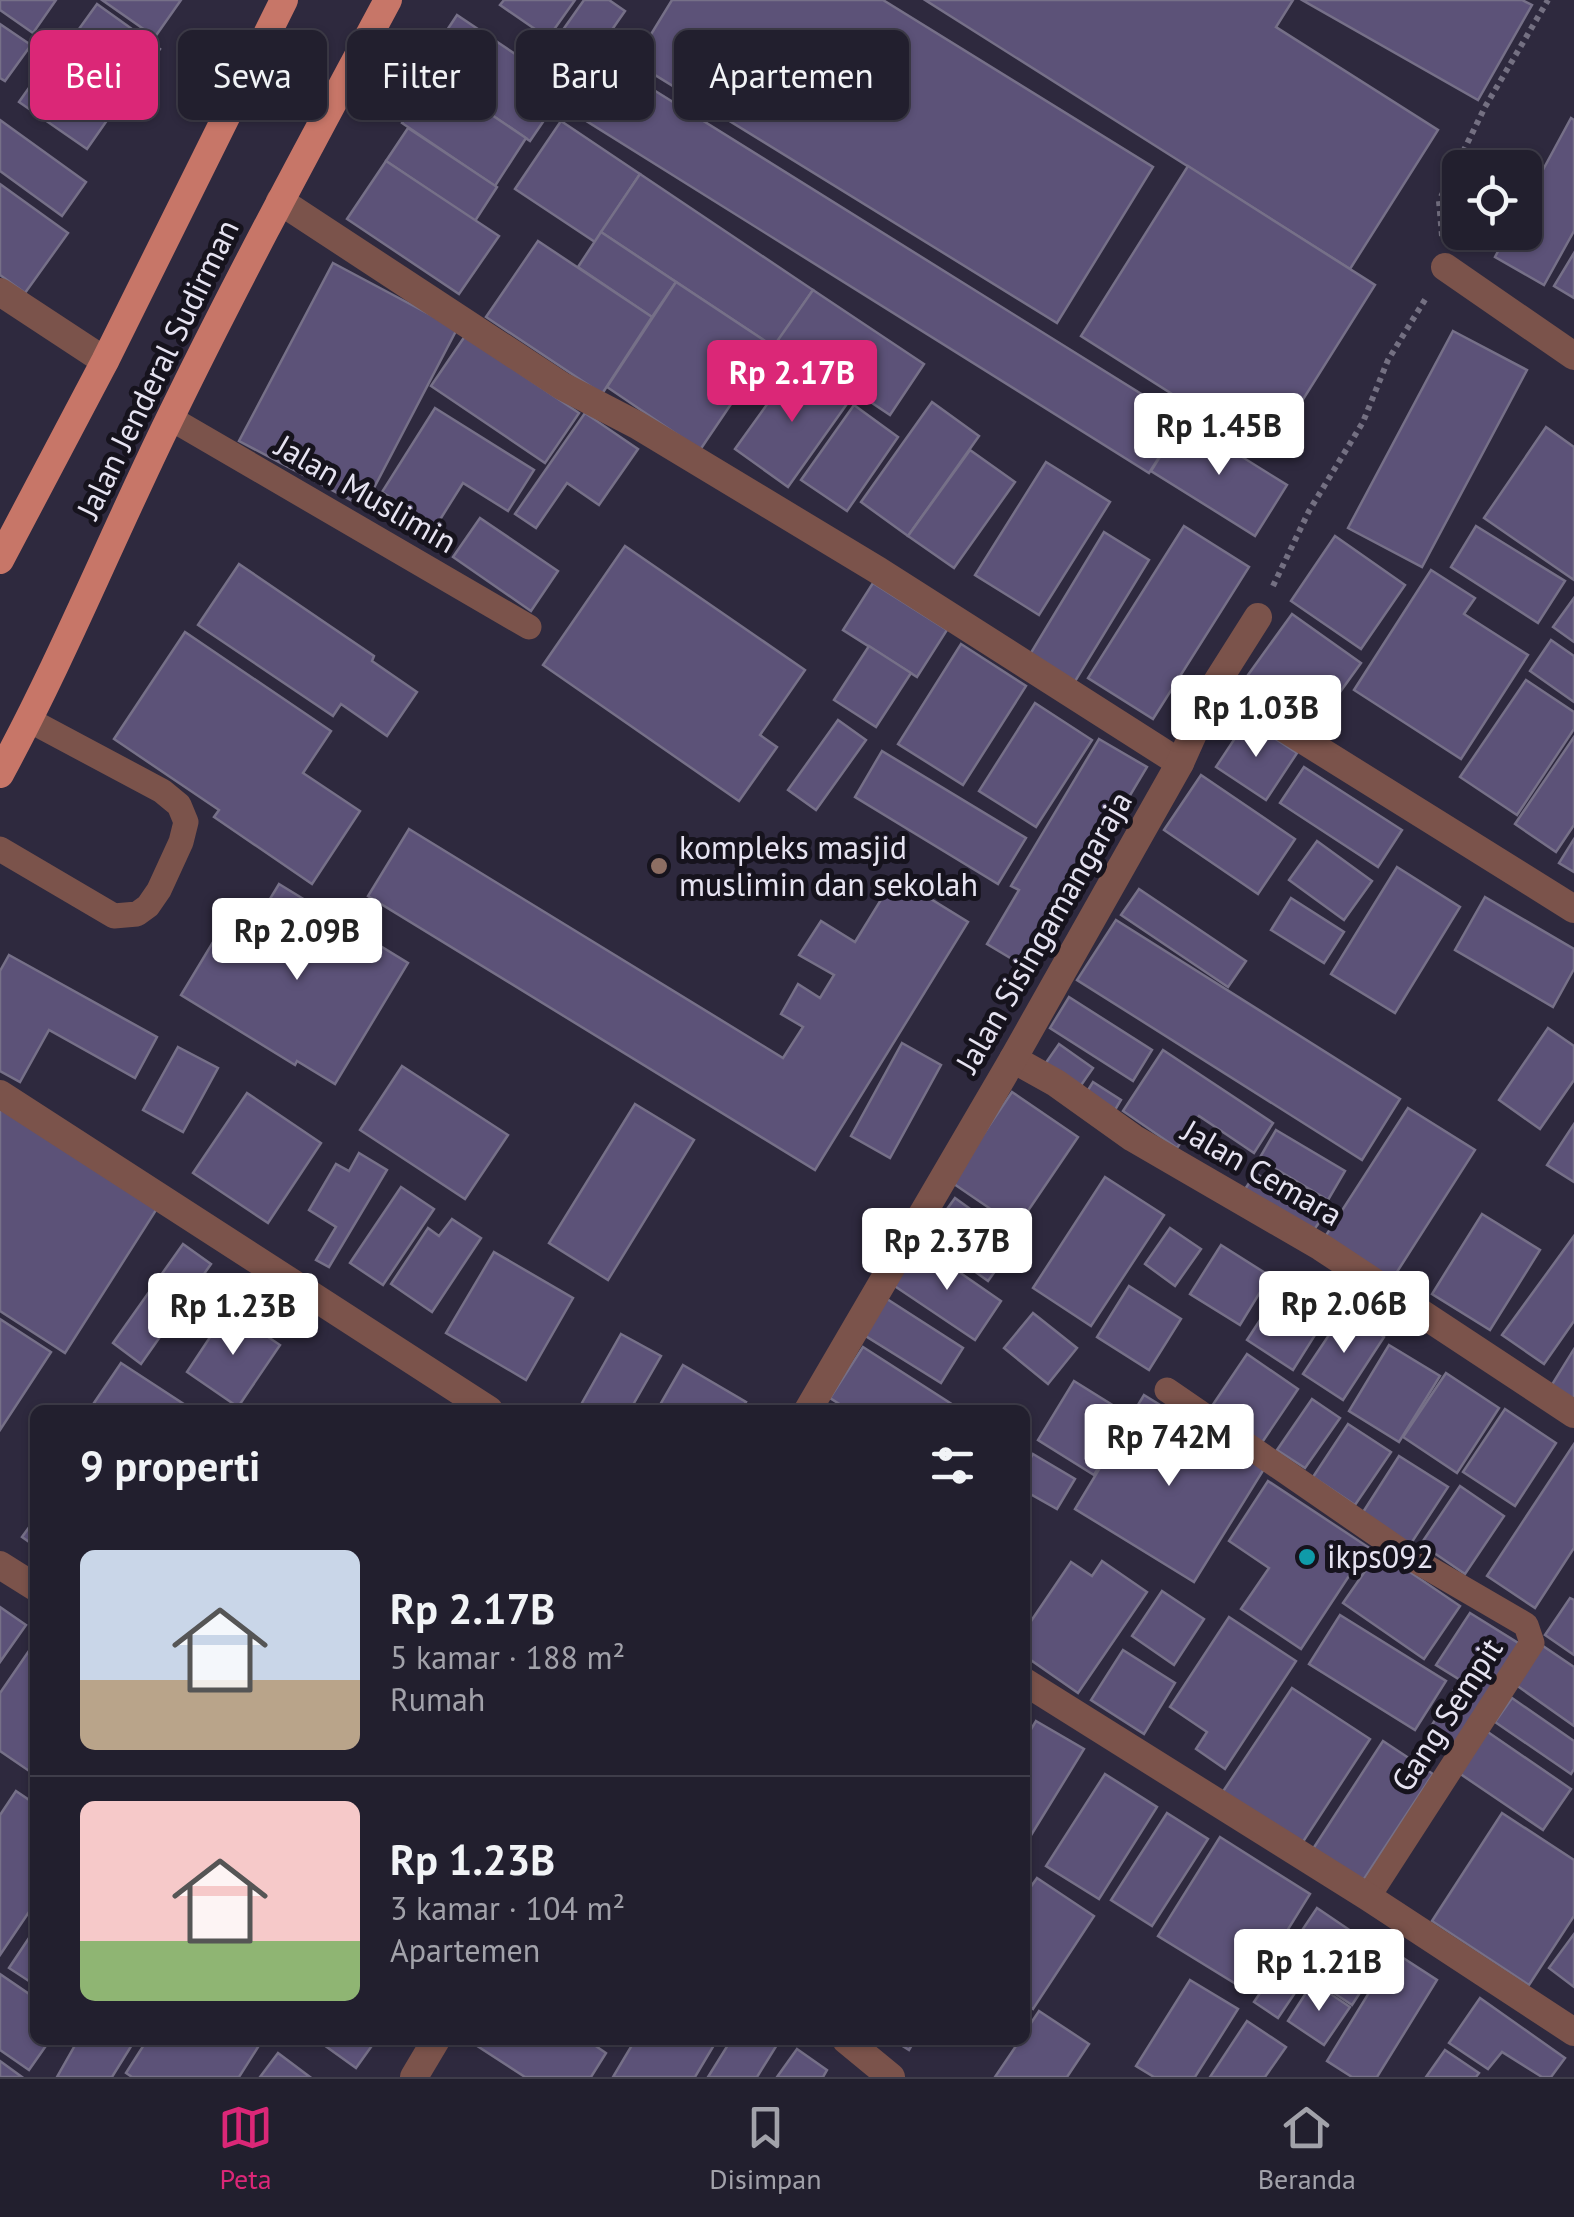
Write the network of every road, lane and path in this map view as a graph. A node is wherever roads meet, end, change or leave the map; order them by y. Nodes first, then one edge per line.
1 (388, 0) edge
2 (1548, 0) edge
3 (274, 4) edge
4 (280, 201) junction
5 (1445, 267) junction
6 (0, 292) edge
7 (1574, 356) edge
8 (105, 361) junction
9 (170, 418) junction
10 (3, 545) edge
11 (1258, 616) joint
12 (529, 626) dead end
13 (1215, 685) junction
14 (29, 720) junction
15 (1180, 763) junction
16 (0, 774) edge
17 (0, 849) edge
18 (1574, 910) edge
19 (1013, 1059) junction
20 (0, 1094) edge
21 (1167, 1390) dead end
22 (481, 1405) edge
23 (811, 1405) edge
24 (1574, 1414) edge
25 (0, 1564) edge
26 (30, 1584) edge
27 (1030, 1685) edge
28 (1368, 1896) junction
29 (1574, 2032) edge
30 (433, 2045) edge
31 (852, 2045) edge
32 (414, 2077) edge
33 (891, 2077) edge

1 - 4 main road, Jalan Jenderal Sudirman
2 - 5 path
3 - 8 main road, Jalan Jenderal Sudirman
4 - 9 main road, Jalan Jenderal Sudirman
4 - 15 street
5 - 7 street
5 - 11 path
6 - 8 street
8 - 10 main road, Jalan Jenderal Sudirman
9 - 12 lane, Jalan Muslimin
9 - 14 main road, Jalan Jenderal Sudirman
11 - 13 street, Jalan Sisingamangaraja
13 - 15 street, Jalan Sisingamangaraja
13 - 18 street
14 - 16 main road, Jalan Jenderal Sudirman
14 - 17 lane
15 - 19 street, Jalan Sisingamangaraja
19 - 23 street, Jalan Sisingamangaraja
19 - 24 street, Jalan Cemara
20 - 22 street
21 - 28 lane, Gang Sempit
25 - 26 street
27 - 28 street
28 - 29 street
30 - 32 street
31 - 33 street

